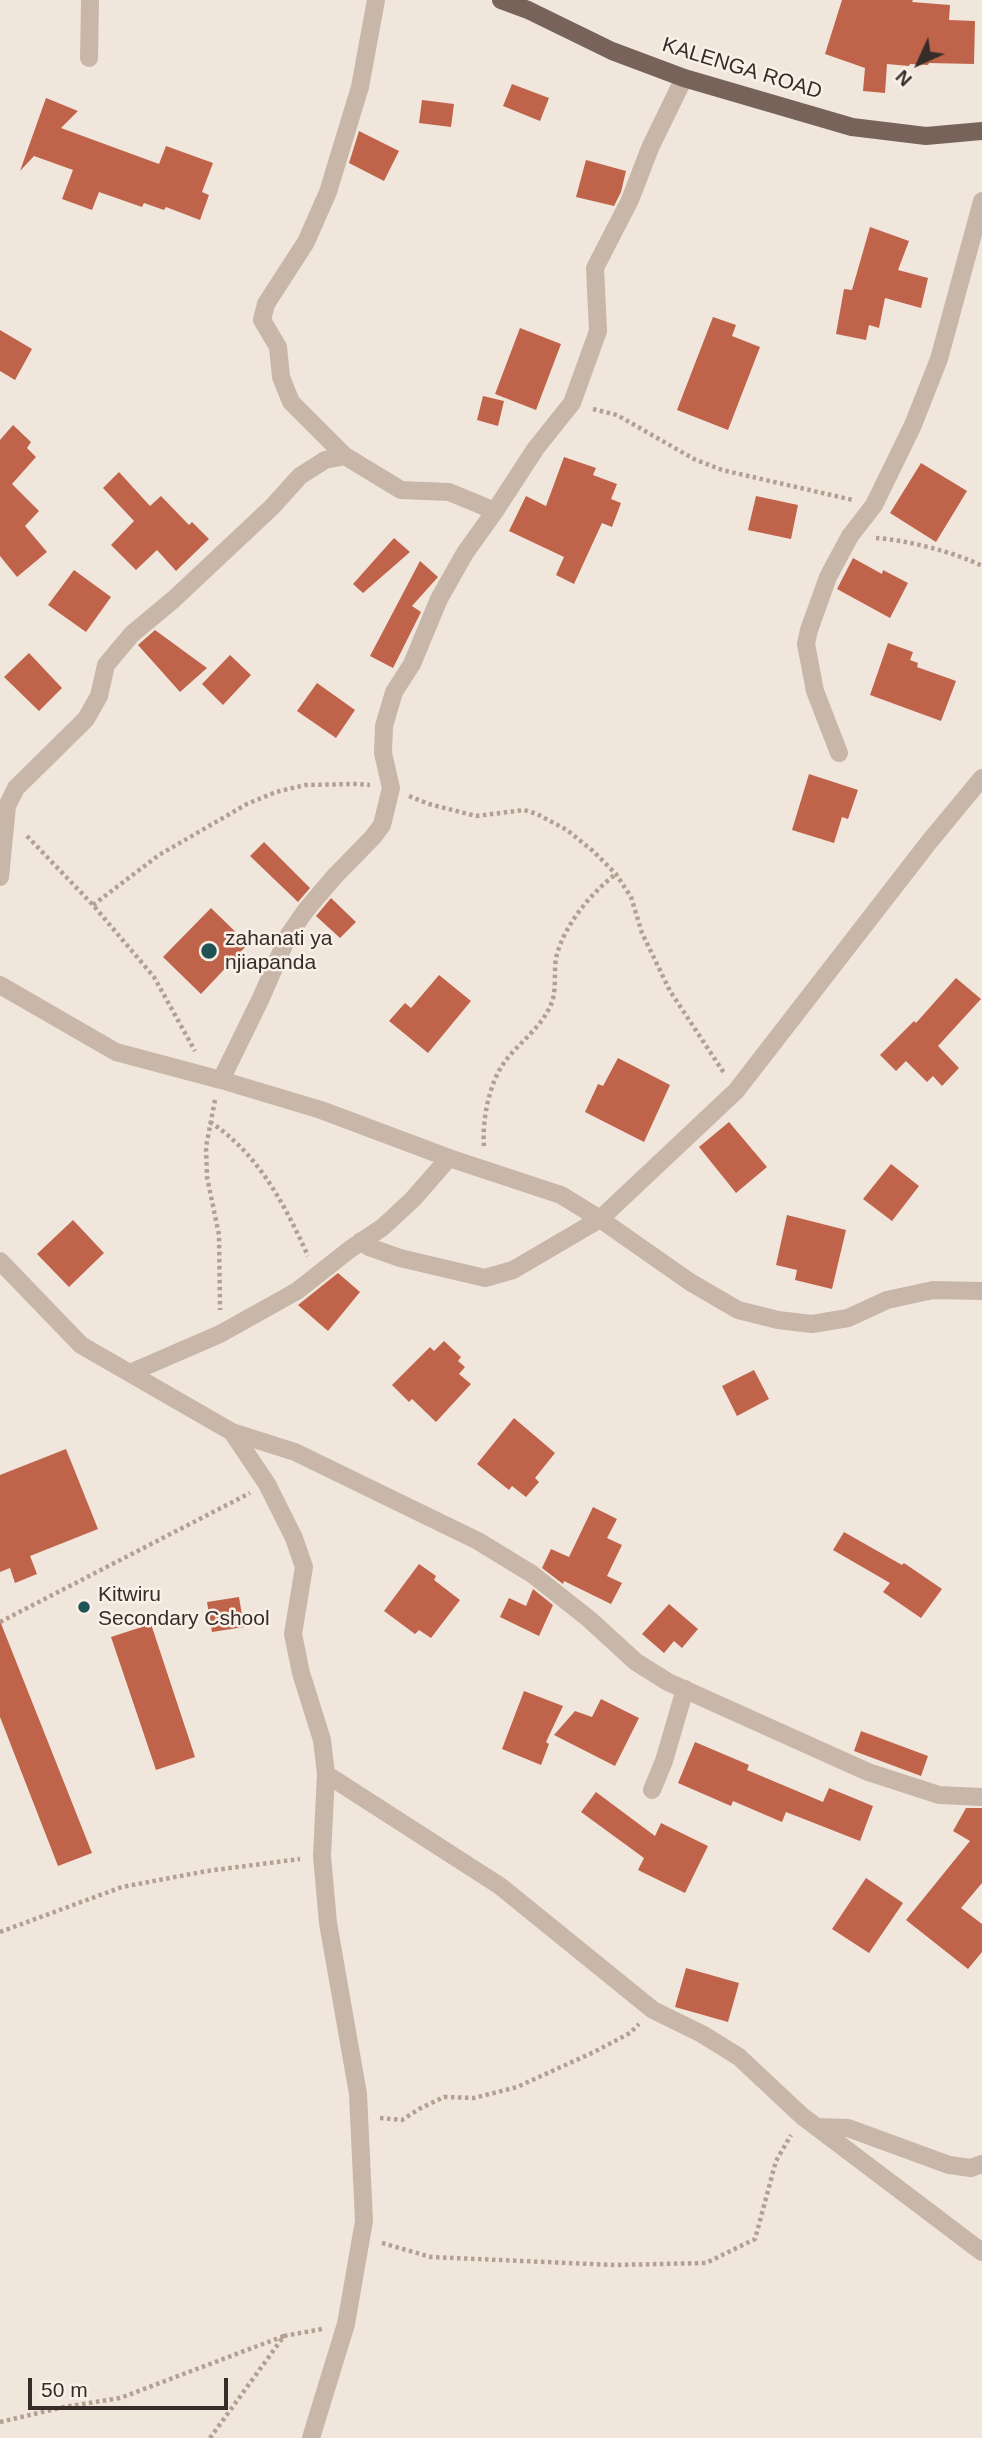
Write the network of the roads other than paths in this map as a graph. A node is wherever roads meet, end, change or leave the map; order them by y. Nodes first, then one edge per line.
1 (90, 0) edge
2 (376, 0) edge
3 (500, 0) edge
4 (89, 58) dead end
5 (684, 78) junction
6 (982, 131) edge
7 (982, 201) edge
8 (345, 456) junction
9 (495, 512) junction
10 (839, 753) dead end
11 (982, 778) edge
12 (3, 799) edge
13 (0, 877) edge
14 (0, 985) edge
15 (215, 1078) junction
16 (449, 1158) junction
17 (600, 1219) junction
18 (361, 1241) junction
19 (0, 1261) edge
20 (982, 1291) edge
21 (130, 1373) junction
22 (232, 1432) junction
23 (685, 1689) junction
24 (326, 1774) junction
25 (652, 1790) dead end
26 (982, 1797) edge
27 (817, 2127) junction
28 (978, 2171) edge
29 (982, 2252) edge
30 (311, 2438) edge

1 - 4 street
2 - 8 street
3 - 5 main road, KALENGA ROAD
5 - 6 main road, KALENGA ROAD
5 - 9 street
7 - 10 street
8 - 9 street
8 - 12 street
9 - 15 street
11 - 17 street
12 - 13 street
14 - 15 street
15 - 16 street
16 - 17 street
16 - 18 street
17 - 18 street
17 - 20 street
18 - 21 street
19 - 21 street
21 - 22 street
22 - 23 street
22 - 24 street
23 - 25 street
23 - 26 street
24 - 27 street
24 - 30 street
27 - 28 street
27 - 29 street

